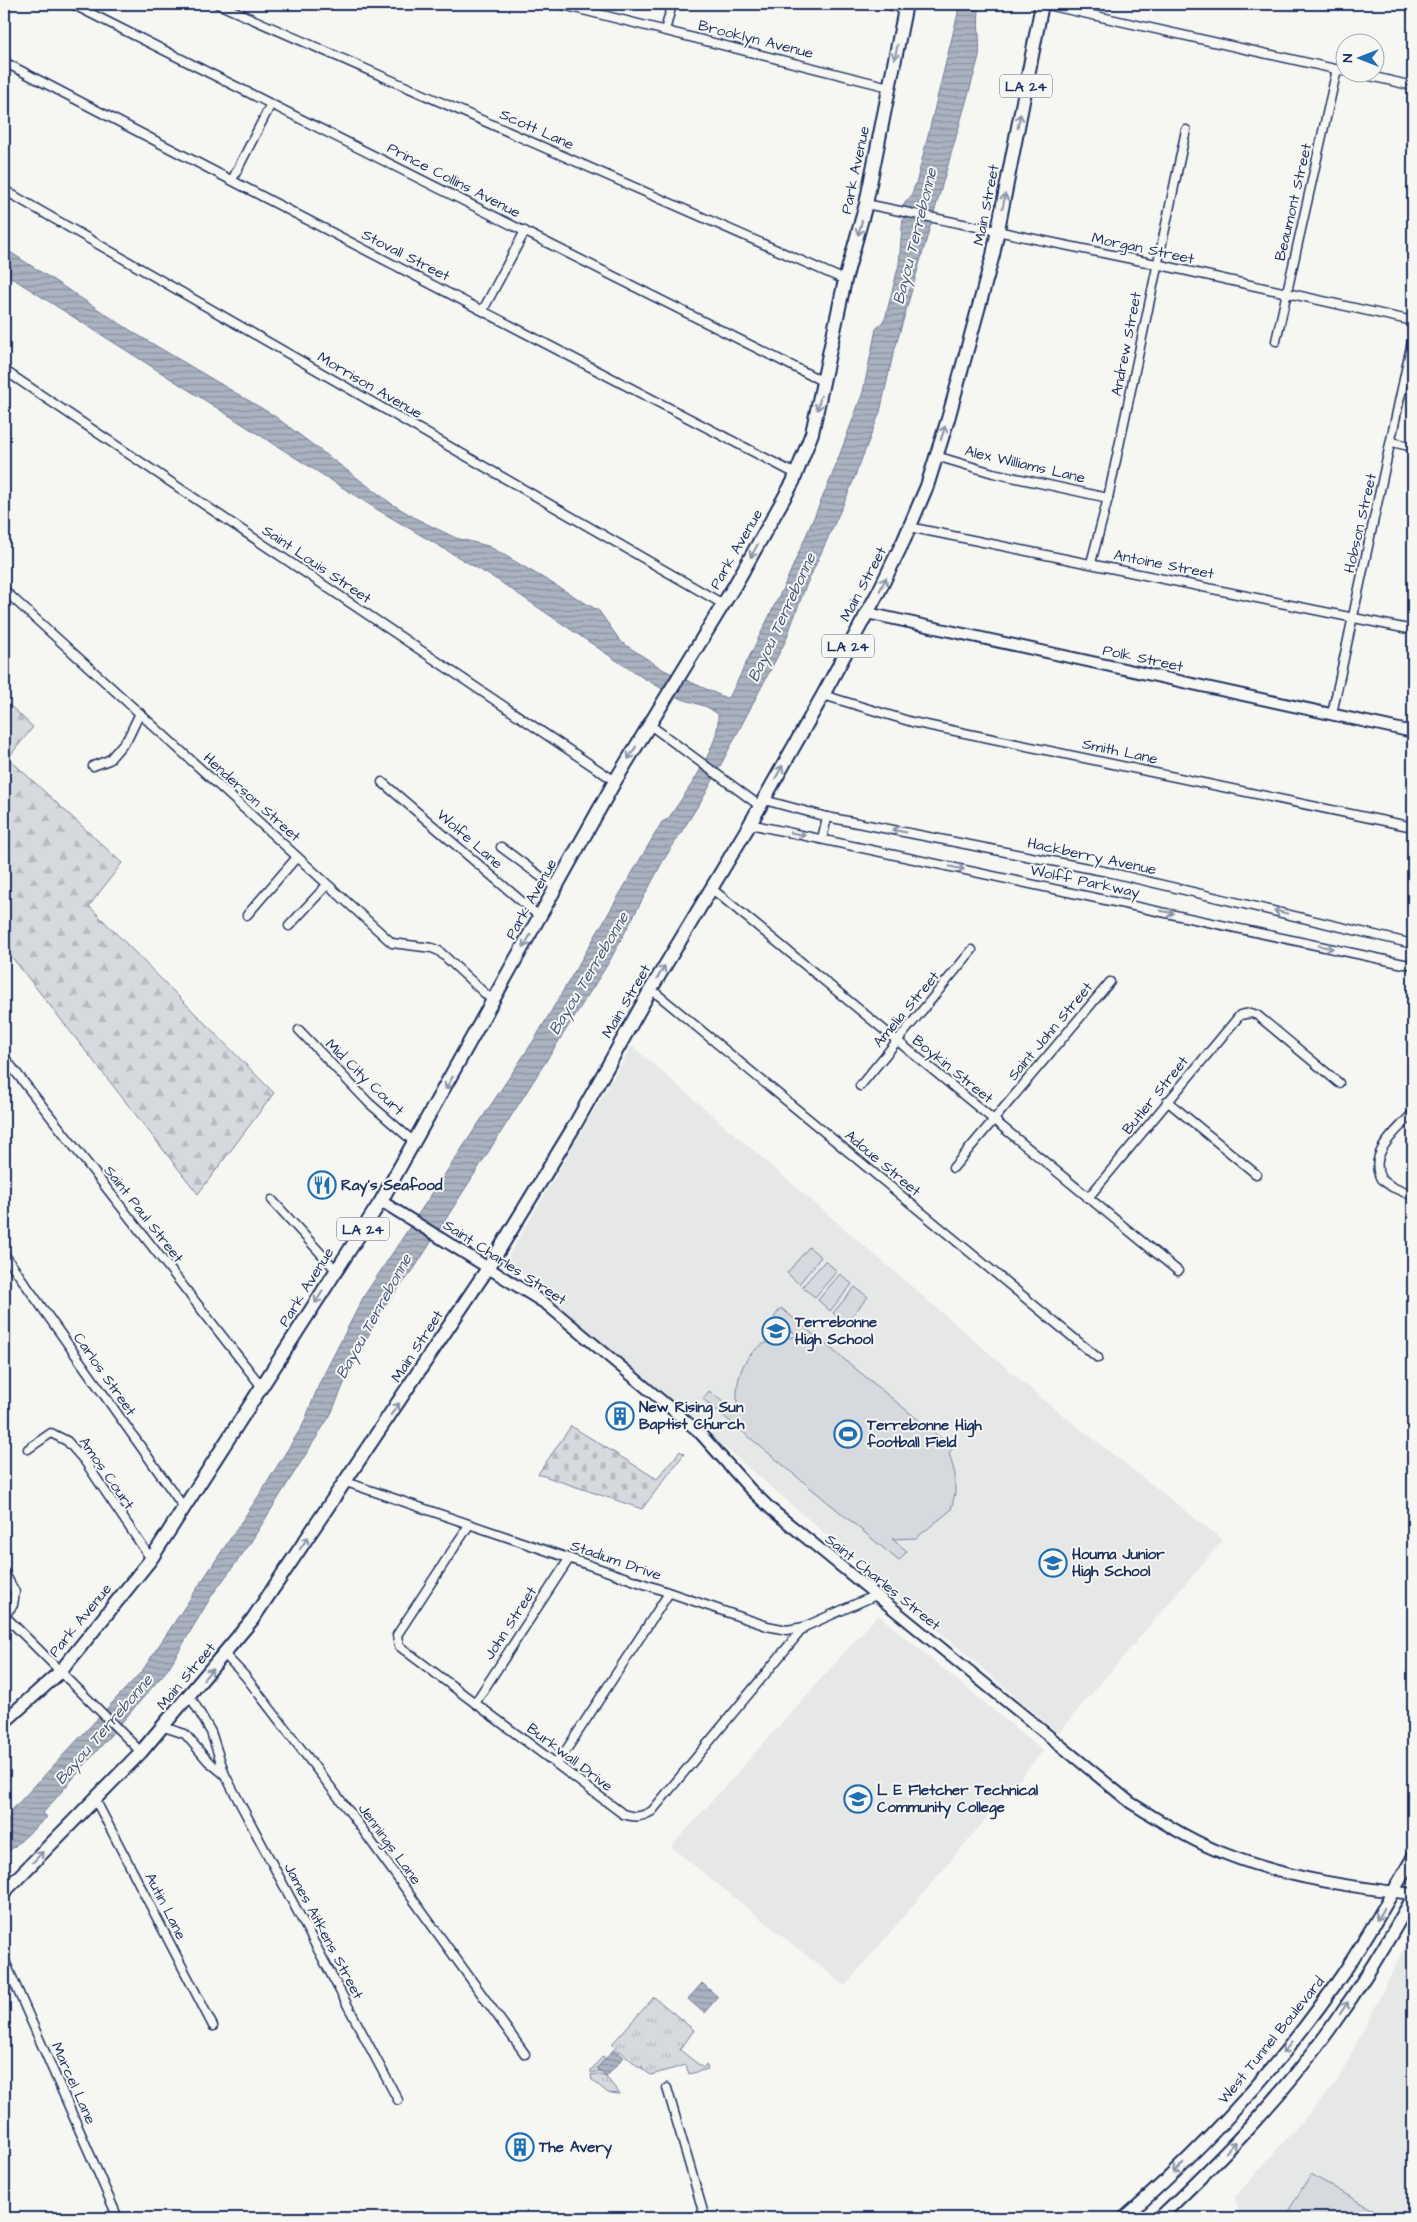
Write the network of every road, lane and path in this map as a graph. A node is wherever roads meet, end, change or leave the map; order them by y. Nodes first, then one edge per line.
1 (6, 4) edge
2 (72, 4) edge
3 (218, 4) edge
4 (559, 4) edge
5 (672, 4) edge
6 (885, 4) edge
7 (1043, 4) edge
8 (905, 6) edge
9 (4, 8) edge
10 (665, 31) junction
11 (4, 62) edge
12 (1334, 68) edge
13 (1384, 79) edge
14 (1338, 82) edge
15 (1413, 86) edge
16 (888, 87) junction
17 (271, 104) junction
18 (1186, 130) dead end
19 (232, 180) junction
20 (4, 190) edge
21 (866, 204) junction
22 (525, 231) junction
23 (998, 232) junction
24 (1156, 264) junction
25 (845, 280) junction
26 (1287, 293) junction
27 (483, 310) junction
28 (1413, 321) edge
29 (1413, 337) edge
30 (1276, 341) dead end
31 (4, 370) edge
32 (824, 382) junction
33 (1392, 442) junction
34 (1413, 447) edge
35 (936, 456) junction
36 (796, 474) junction
37 (1108, 498) junction
38 (910, 527) junction
39 (1091, 563) junction
40 (4, 590) edge
41 (723, 604) junction
42 (867, 614) junction
43 (1354, 617) junction
44 (1413, 630) edge
45 (822, 695) junction
46 (140, 713) junction
47 (1332, 714) junction
48 (650, 725) junction
49 (1413, 732) edge
50 (93, 766) dead end
51 (615, 781) junction
52 (382, 782) dead end
53 (762, 803) junction
54 (827, 817) junction
55 (750, 824) junction
56 (1413, 827) edge
57 (822, 839) junction
58 (501, 847) dead end
59 (297, 857) junction
60 (327, 885) junction
61 (556, 888) junction
62 (711, 888) junction
63 (247, 915) dead end
64 (540, 917) junction
65 (289, 926) dead end
66 (1413, 944) edge
67 (972, 950) dead end
68 (1413, 964) edge
69 (1110, 982) dead end
70 (651, 989) junction
71 (494, 1001) junction
72 (299, 1030) dead end
73 (898, 1041) junction
74 (4, 1057) edge
75 (1339, 1083) dead end
76 (860, 1086) dead end
77 (1168, 1101) junction
78 (1413, 1113) edge
79 (993, 1119) junction
80 (414, 1142) junction
81 (953, 1168) dead end
82 (1256, 1174) dead end
83 (1413, 1196) edge
84 (1088, 1198) junction
85 (272, 1200) dead end
86 (382, 1201) junction
87 (4, 1254) edge
88 (488, 1268) junction
89 (336, 1270) junction
90 (1178, 1271) dead end
91 (1098, 1358) dead end
92 (262, 1387) junction
93 (28, 1450) dead end
94 (346, 1482) junction
95 (185, 1509) junction
96 (469, 1525) junction
97 (151, 1559) junction
98 (569, 1559) junction
99 (4, 1572) edge
100 (669, 1593) junction
101 (876, 1596) junction
102 (4, 1616) edge
103 (804, 1627) junction
104 (225, 1655) junction
105 (60, 1672) junction
106 (190, 1696) junction
107 (474, 1703) junction
108 (4, 1722) edge
109 (164, 1727) junction
110 (142, 1752) junction
111 (557, 1764) junction
112 (225, 1775) junction
113 (94, 1799) junction
114 (1413, 1857) edge
115 (4, 1892) edge
116 (1393, 1892) junction
117 (1413, 1895) edge
118 (4, 1959) edge
119 (213, 2026) dead end
120 (525, 2054) dead end
121 (667, 2088) dead end
122 (398, 2100) dead end
123 (118, 2218) edge
124 (705, 2218) edge
125 (1124, 2218) edge
126 (1159, 2218) edge

1 - 9 street
2 - 17 street, Prince Collins Avenue
3 - 25 street, Scott Lane
4 - 10 street, Brooklyn Avenue
5 - 10 street
6 - 8 street
7 - 12 street
23 -> 7 main road, Main Street / LA 24
8 -> 16 main road, Park Avenue / LA 24
10 - 16 street, Brooklyn Avenue
11 - 19 street, Stovall Street
13 - 15 street
14 - 26 street, Beaumont Street
16 - 21 main road, Park Avenue / LA 24
17 - 19 street
17 - 22 street, Prince Collins Avenue
18 - 24 street, Andrew Street
19 - 27 street, Stovall Street
20 - 41 street, Morrison Avenue
21 - 23 street, Morgan Street
21 -> 25 main road, Park Avenue / LA 24
22 - 27 street
22 - 32 street, Prince Collins Avenue
23 - 24 street, Morgan Street
35 -> 23 main road, Main Street / LA 24
24 - 26 street, Morgan Street
24 - 37 street, Andrew Street
25 - 32 main road, Park Avenue / LA 24
26 - 28 street, Morgan Street
26 - 30 street, Beaumont Street
27 - 36 street, Stovall Street
29 - 33 street, Hobson Street
31 - 51 street, Saint Louis Street
32 -> 36 main road, Park Avenue / LA 24
33 - 34 street
33 - 43 street, Hobson Street
35 - 37 street, Alex Williams Lane
35 - 38 main road, Main Street / LA 24
36 -> 41 main road, Park Avenue / LA 24
37 - 39 street, Andrew Street
38 - 39 street, Antoine Street
42 -> 38 main road, Main Street / LA 24
39 - 43 street, Antoine Street
40 - 46 street, Henderson Street
41 - 48 main road, Park Avenue / LA 24
42 - 45 main road, Main Street / LA 24
42 - 47 street, Polk Street
43 - 44 street, Antoine Street
43 - 47 street, Hobson Street
53 -> 45 main road, Main Street / LA 24
45 - 56 street, Smith Lane
46 - 50 street
46 - 59 street, Henderson Street
47 - 49 street, Polk Street
48 -> 51 main road, Park Avenue / LA 24
48 - 53 street, Hackberry Avenue
51 - 61 main road, Park Avenue / LA 24
52 - 64 street, Wolfe Lane
53 - 54 street, Hackberry Avenue
53 - 55 main road, Main Street / LA 24
54 - 57 street
66 -> 54 street, Hackberry Avenue
55 -> 57 street, Wolff Parkway
55 - 62 main road, Main Street / LA 24
57 -> 68 street, Wolff Parkway
58 - 61 street
59 - 60 street, Henderson Street
59 - 63 street
60 - 65 street
60 - 71 street, Henderson Street
61 - 64 main road, Park Avenue / LA 24
70 -> 62 main road, Main Street / LA 24
62 - 73 street, Boykin Street
64 -> 71 main road, Park Avenue / LA 24
67 - 73 street, Amelia Street
69 - 79 street, Saint John Street
70 - 88 main road, Main Street / LA 24
70 - 91 street, Adoue Street
71 -> 80 main road, Park Avenue / LA 24
72 - 80 street, Mid City Court
73 - 76 street, Amelia Street
73 - 79 street, Boykin Street
74 - 92 street, Saint Paul Street
75 - 77 street, Butler Street
77 - 82 street
77 - 84 street, Butler Street
78 - 83 street
79 - 81 street, Saint John Street
79 - 84 street, Boykin Street
80 - 86 main road, Park Avenue / LA 24
84 - 90 street, Boykin Street
85 - 89 street
86 - 88 street, Saint Charles Street
86 - 89 main road, Park Avenue / LA 24
87 - 95 street, Carlos Street
94 -> 88 main road, Main Street / LA 24
88 - 101 street, Saint Charles Street
89 -> 92 main road, Park Avenue / LA 24
92 - 95 main road, Park Avenue / LA 24
93 - 97 street, Amos Court
94 - 96 street, Stadium Drive
104 -> 94 main road, Main Street / LA 24
95 - 97 main road, Park Avenue / LA 24
96 - 98 street, Stadium Drive
96 - 107 street, Burkwall Drive
97 - 105 main road, Park Avenue / LA 24
98 - 100 street, Stadium Drive
98 - 107 street, John Street
99 - 102 street
100 - 103 street, Stadium Drive
100 - 111 street
101 - 103 street, Stadium Drive
101 - 116 street, Saint Charles Street
102 - 105 street
103 - 111 street, Burkwall Drive
106 -> 104 main road, Main Street / LA 24
104 - 120 street, Jennings Lane
105 - 108 main road, Park Avenue / LA 24
105 - 110 street
106 - 109 main road, Main Street / LA 24
106 - 112 street, James Aitkens Street
107 - 111 street, Burkwall Drive
109 - 110 main road, Main Street / LA 24
109 - 112 street, James Aitkens Street
110 - 113 main road, Main Street / LA 24
112 - 122 street, James Aitkens Street
115 -> 113 main road, Main Street / LA 24
113 - 119 street, Autin Lane
114 - 116 main road, West Tunnel Boulevard
116 - 117 street, Saint Charles Street
116 -> 125 main road, West Tunnel Boulevard
126 -> 117 main road
118 - 123 street, Marcel Lane
121 - 124 street

